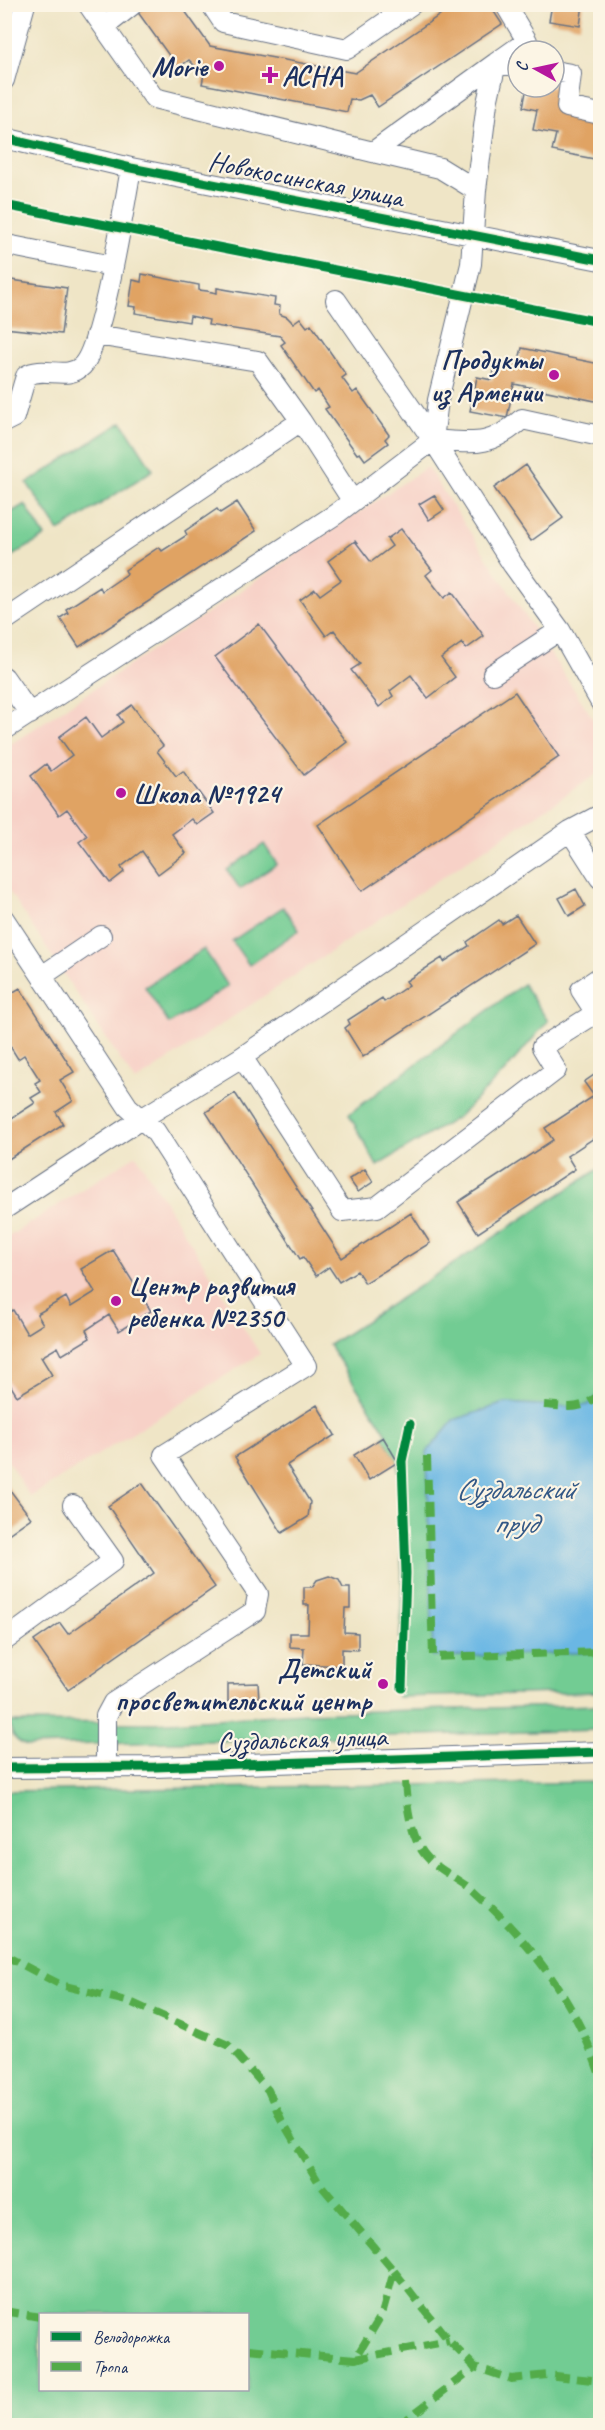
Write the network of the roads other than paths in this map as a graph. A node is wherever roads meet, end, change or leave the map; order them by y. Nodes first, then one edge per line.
1 (25, 4) edge
2 (88, 4) edge
3 (132, 4) edge
4 (211, 4) edge
5 (412, 4) edge
6 (505, 4) edge
7 (104, 27) junction
8 (496, 63) junction
9 (506, 64) edge
10 (566, 73) edge
11 (4, 80) edge
12 (600, 114) edge
13 (4, 138) edge
14 (373, 152) junction
15 (131, 168) junction
16 (476, 190) junction
17 (472, 234) junction
18 (4, 248) edge
19 (600, 260) edge
20 (112, 266) junction
21 (336, 300) dead end
22 (96, 335) junction
23 (301, 421) junction
24 (4, 422) edge
25 (600, 436) edge
26 (433, 440) junction
27 (352, 500) junction
28 (4, 621) edge
29 (560, 630) junction
30 (493, 674) dead end
31 (4, 677) edge
32 (600, 701) edge
33 (30, 714) junction
34 (4, 730) edge
35 (600, 815) edge
36 (570, 831) junction
37 (600, 878) edge
38 (4, 919) edge
39 (101, 936) dead end
40 (42, 976) junction
41 (600, 978) edge
42 (242, 1057) junction
43 (141, 1119) junction
44 (4, 1209) edge
45 (73, 1504) dead end
46 (4, 1641) edge
47 (600, 1752) edge
48 (6, 1763) edge
49 (106, 1767) junction

1 - 11 street
2 - 7 street
3 - 7 street
4 - 5 street
6 - 8 street
7 - 14 street
8 - 9 street
8 - 14 street
8 - 16 street
10 - 12 street
13 - 15 street, Новокосинская улица
14 - 16 street
15 - 17 street, Новокосинская улица
15 - 20 street
16 - 17 street
17 - 19 street, Новокосинская улица
17 - 26 street
18 - 20 street
20 - 22 street
21 - 26 street
22 - 23 street
22 - 24 street
23 - 27 street
23 - 28 street
25 - 26 street
26 - 27 street
26 - 29 street
27 - 33 street
29 - 30 street
29 - 32 street
31 - 33 street
33 - 34 street
35 - 36 street
36 - 37 street
36 - 42 street
38 - 40 street
39 - 40 street
40 - 43 street
41 - 42 street
42 - 43 street
43 - 44 street
43 - 49 street
45 - 46 street
47 - 49 street, Суздальская улица
48 - 49 street, Суздальская улица

